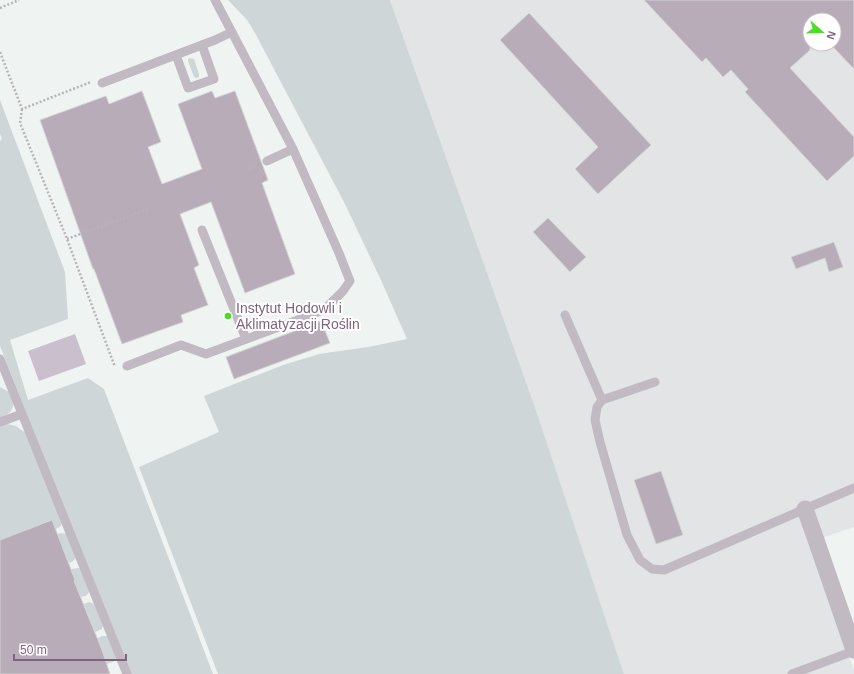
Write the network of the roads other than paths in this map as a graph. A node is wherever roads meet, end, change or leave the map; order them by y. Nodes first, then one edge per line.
1 (215, 0) edge
2 (232, 32) junction
3 (202, 45) junction
4 (176, 55) junction
5 (102, 83) road end
6 (293, 148) junction
7 (267, 161) dead end
8 (202, 230) dead end
9 (564, 315) dead end
10 (246, 339) junction
11 (0, 359) edge
12 (126, 366) road end
13 (655, 382) dead end
14 (602, 400) junction
15 (22, 414) junction
16 (0, 422) edge
17 (854, 488) edge
18 (805, 509) junction
19 (854, 651) edge
20 (127, 674) edge
21 (792, 674) edge

1 - 2 lane
2 - 3 lane
2 - 6 lane
3 - 4 lane
3 - 4 lane
4 - 5 lane
6 - 7 lane
6 - 10 lane
8 - 10 lane
9 - 14 lane
10 - 12 lane
11 - 15 lane
13 - 14 lane
14 - 18 lane
15 - 16 lane
15 - 20 lane
17 - 18 lane
18 - 19 street
19 - 21 lane

